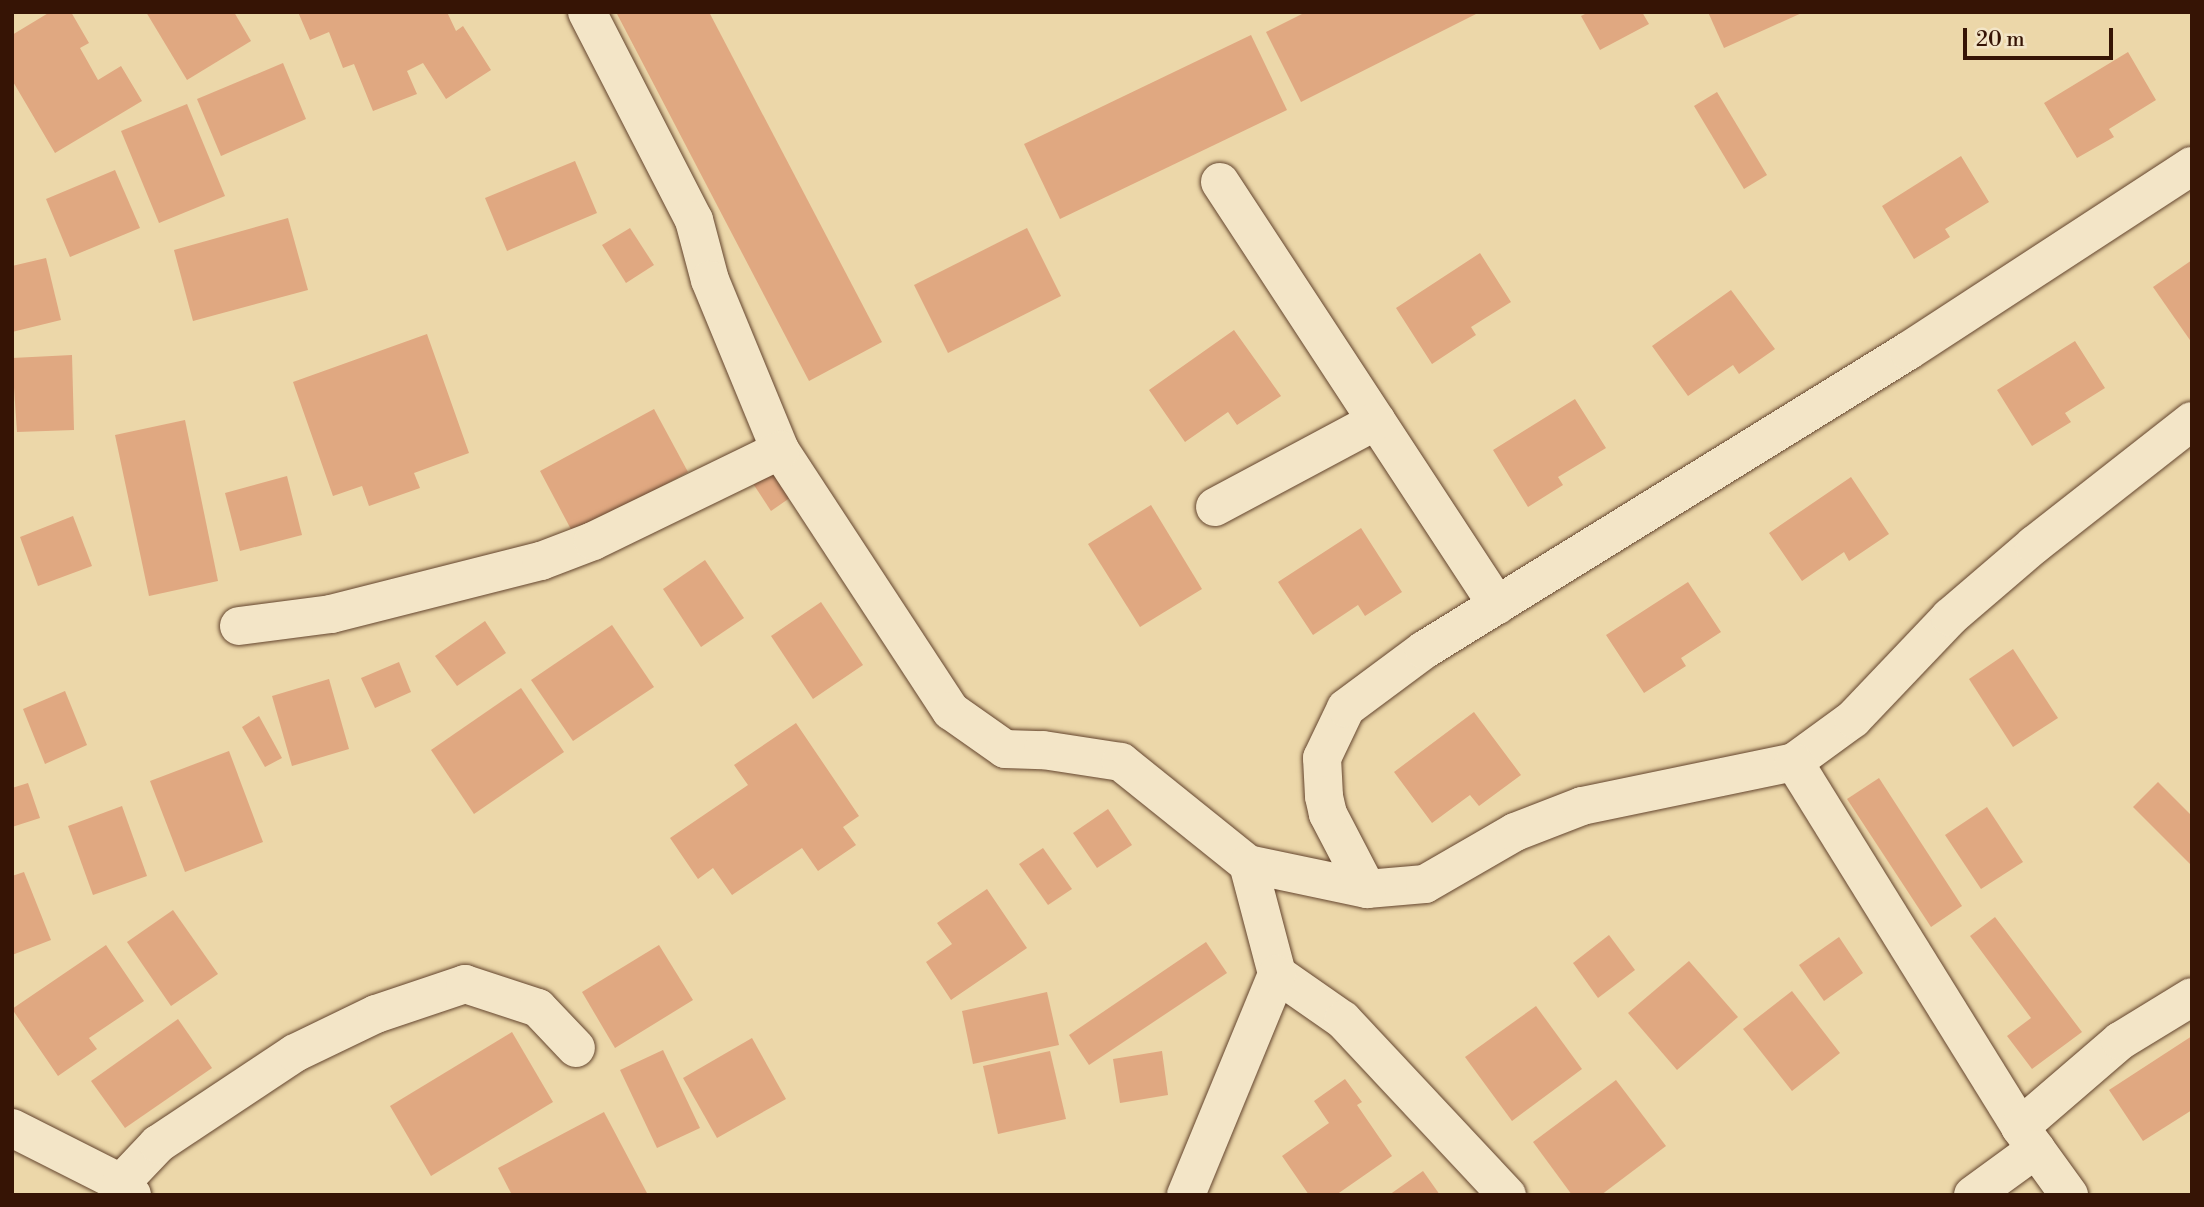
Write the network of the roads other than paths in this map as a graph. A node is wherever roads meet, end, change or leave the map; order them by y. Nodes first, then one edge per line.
1 (587, 12) edge
2 (2192, 166) edge
3 (1220, 182) dead end
4 (1376, 421) junction
5 (2192, 421) edge
6 (780, 450) junction
7 (1215, 507) dead end
8 (1497, 605) junction
9 (239, 626) dead end
10 (1794, 762) junction
11 (1248, 864) junction
12 (1367, 889) junction
13 (1277, 974) junction
14 (2192, 997) edge
15 (576, 1048) dead end
16 (12, 1128) edge
17 (2028, 1138) junction
18 (127, 1189) edge
19 (1186, 1195) edge
20 (1507, 1195) edge
21 (1973, 1195) edge
22 (2069, 1195) edge

1 - 6 street
2 - 8 street
3 - 4 street
4 - 7 street
4 - 8 street
5 - 10 street
6 - 9 street
6 - 11 street
8 - 12 street
10 - 12 street
10 - 17 street
11 - 12 street
11 - 13 street
13 - 19 street
13 - 20 street
14 - 17 street
15 - 18 street
16 - 18 street
17 - 21 street
17 - 22 street

